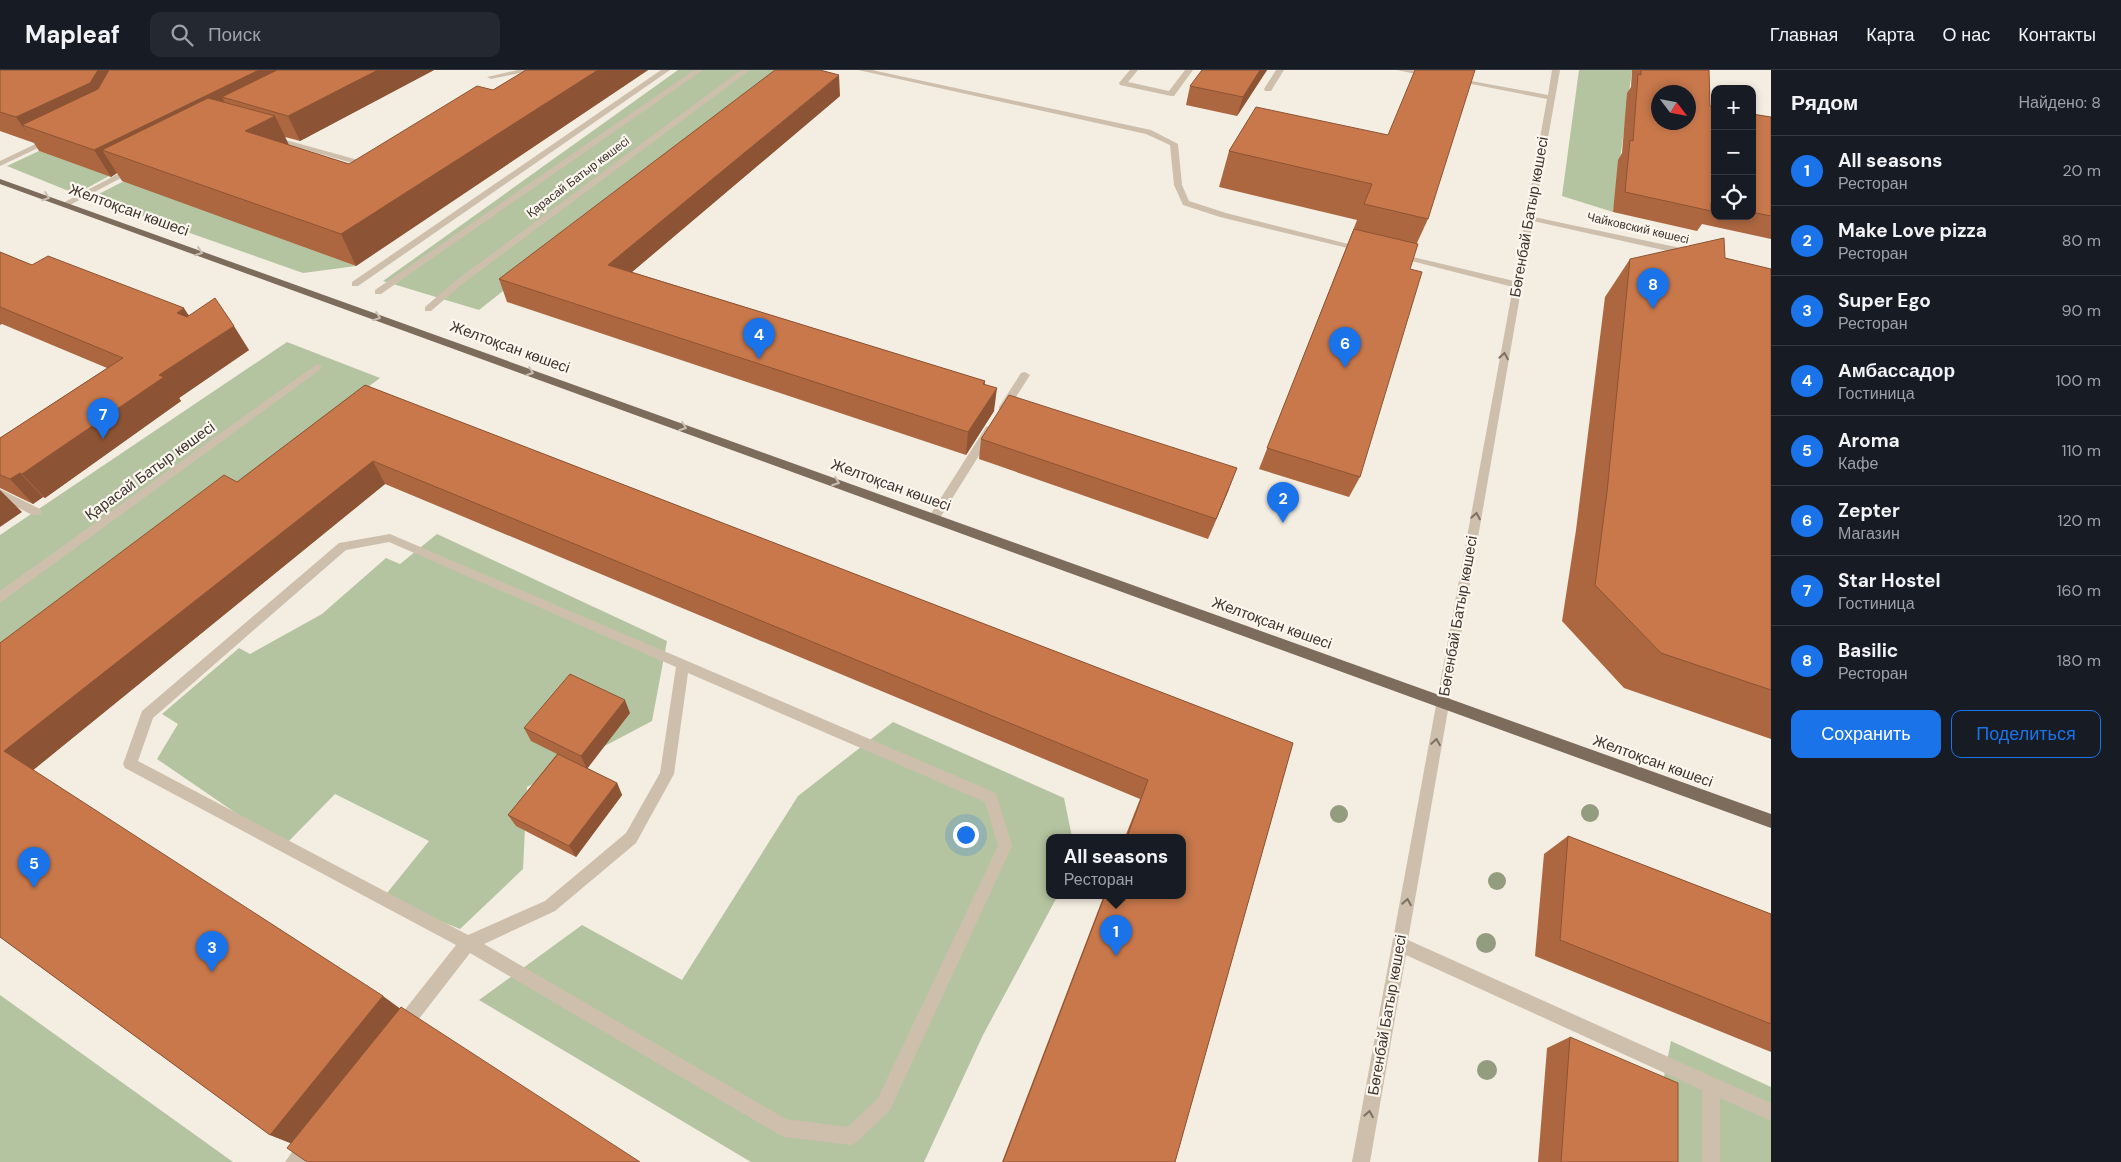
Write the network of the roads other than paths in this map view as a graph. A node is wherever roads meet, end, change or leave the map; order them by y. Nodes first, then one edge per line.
1 (530, 70) edge
2 (666, 70) edge
3 (699, 70) edge
4 (746, 70) edge
5 (862, 70) edge
6 (1134, 70) edge
7 (1189, 70) edge
8 (1280, 70) edge
9 (1401, 70) edge
10 (1556, 70) edge
11 (491, 76) dead end
12 (1437, 77) edge
13 (1446, 78) edge
14 (1268, 90) dead end
15 (1551, 98) junction
16 (259, 134) edge
17 (60, 136) edge
18 (376, 154) edge
19 (0, 164) edge
20 (143, 164) edge
21 (0, 181) edge
22 (65, 204) junction
23 (1529, 218) junction
24 (1374, 251) edge
25 (1383, 253) edge
26 (1696, 254) edge
27 (355, 284) dead end
28 (1517, 286) junction
29 (378, 292) dead end
30 (428, 308) dead end
31 (317, 367) dead end
32 (1024, 375) dead end
33 (0, 493) edge
34 (36, 512) dead end
35 (934, 518) junction
36 (0, 598) edge
37 (683, 664) junction
38 (1442, 702) junction
39 (1771, 821) edge
40 (468, 943) junction
41 (1400, 944) junction
42 (392, 1039) edge
43 (1711, 1084) junction
44 (1771, 1112) edge
45 (321, 1129) edge
46 (294, 1162) edge
47 (1361, 1162) edge
48 (1711, 1162) edge

1 - 11 street
2 - 27 street
3 - 29 street, Қарасай Батыр көшесі
4 - 30 street, Қарасай Батыр көшесі
5 - 24 street
6 - 7 street
8 - 14 street
9 - 12 street
10 - 15 street, Бөгенбай Батыр көшесі
13 - 15 street
15 - 23 street, Бөгенбай Батыр көшесі
16 - 18 street
17 - 19 street
20 - 22 street
21 -> 22 main road, Желтоқсан көшесі
22 -> 35 main road, Желтоқсан көшесі
23 - 26 street, Чайковский көшесі
23 - 28 street, Бөгенбай Батыр көшесі
25 - 28 street
38 -> 28 street, Бөгенбай Батыр көшесі
31 - 36 street, Қарасай Батыр көшесі
32 - 35 street
33 - 34 street
35 - 38 main road, Желтоқсан көшесі
37 - 40 street
37 - 40 street
37 - 40 street
38 - 39 main road, Желтоқсан көшесі
41 -> 38 street, Бөгенбай Батыр көшесі
40 - 42 street
41 - 43 street
47 -> 41 street, Бөгенбай Батыр көшесі
43 - 44 street
43 - 48 street
45 - 46 street

